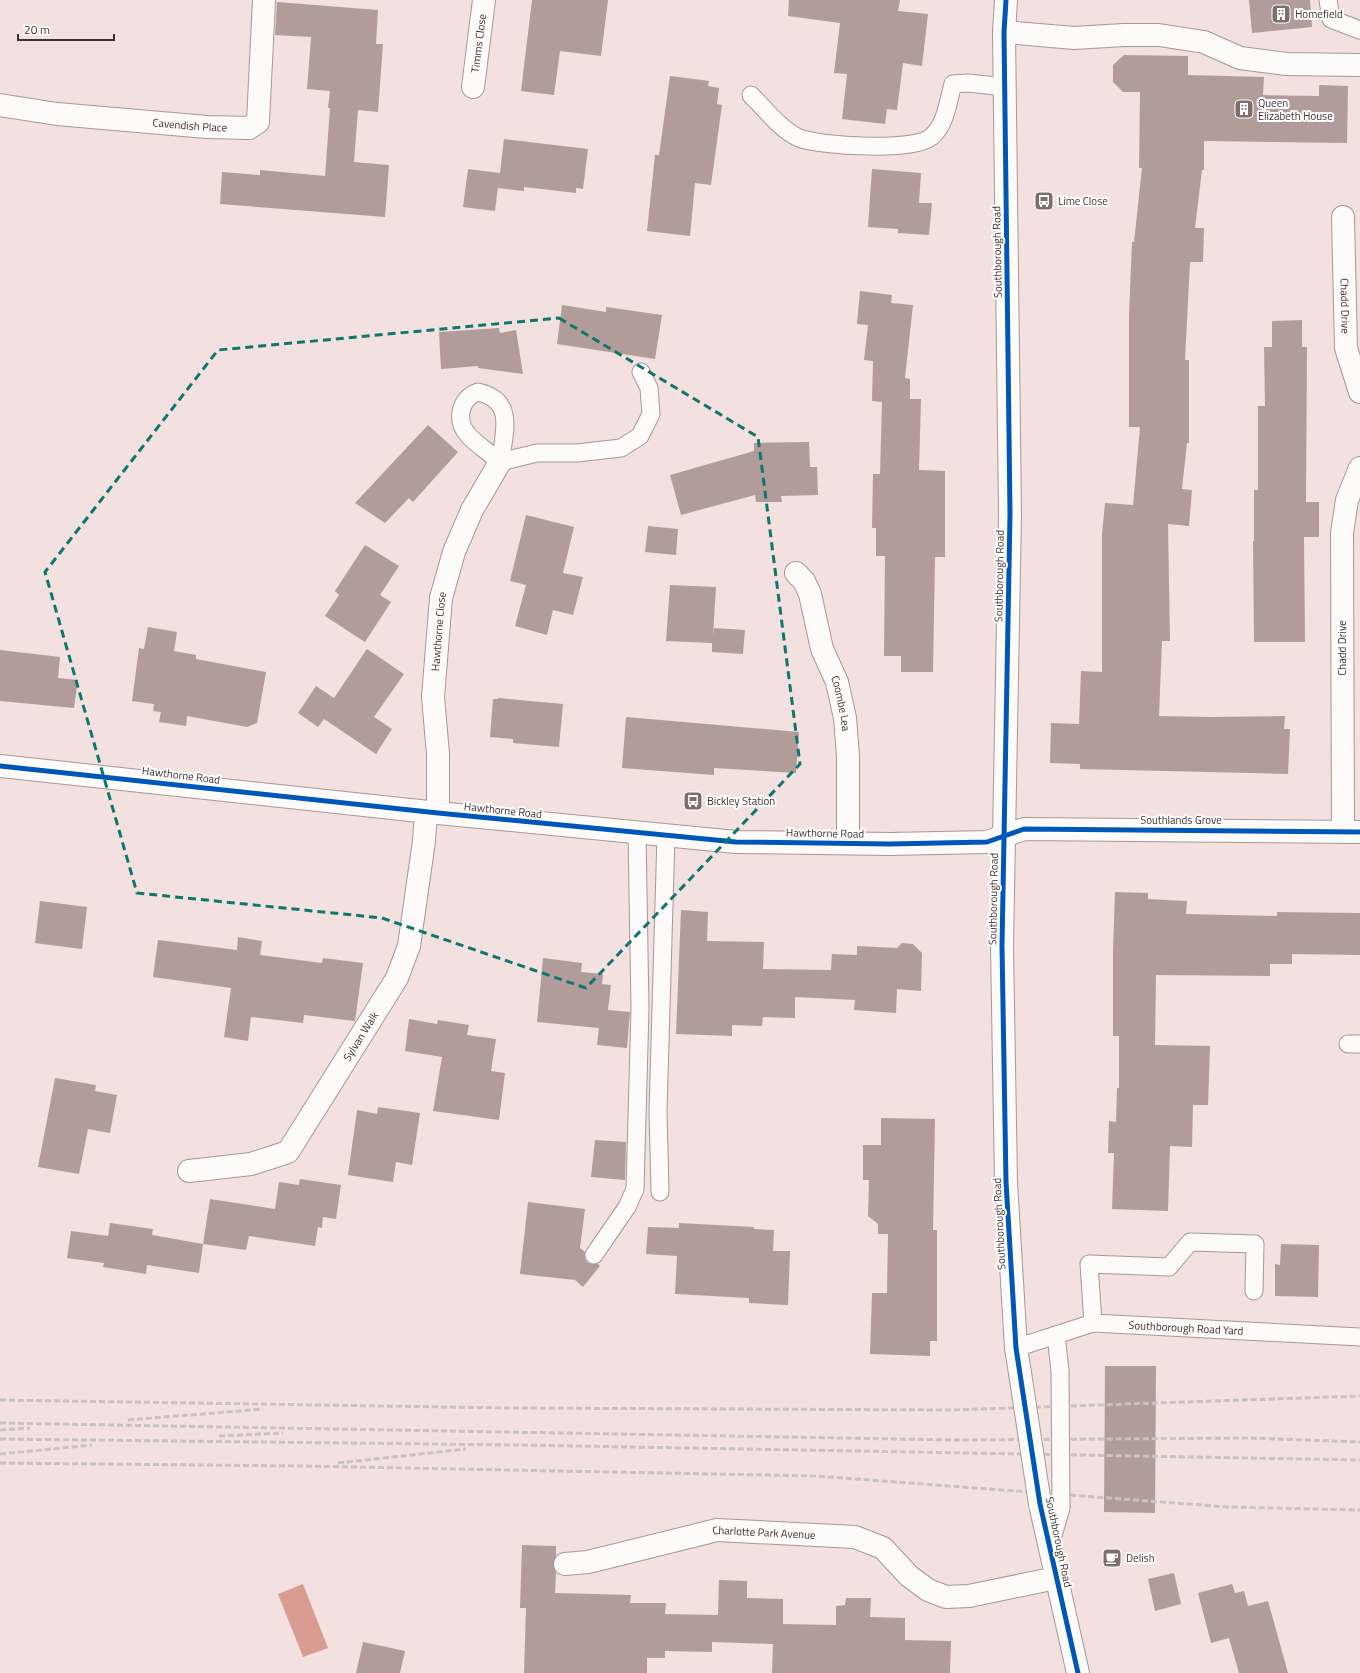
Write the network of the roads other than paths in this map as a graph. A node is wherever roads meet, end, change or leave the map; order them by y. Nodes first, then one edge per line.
1 (264, 0) edge
2 (484, 0) edge
3 (1006, 0) edge
4 (1328, 0) edge
5 (1360, 30) edge
6 (1004, 32) junction
7 (1360, 65) edge
8 (473, 87) dead end
9 (1005, 87) junction
10 (751, 96) dead end
11 (0, 105) edge
12 (1343, 217) dead end
13 (641, 372) dead end
14 (1360, 392) edge
15 (500, 462) joint
16 (1360, 468) edge
17 (796, 573) dead end
18 (0, 766) edge
19 (432, 813) junction
20 (1351, 832) edge
21 (637, 833) junction
22 (666, 835) junction
23 (1004, 835) junction
24 (848, 843) junction
25 (189, 1172) dead end
26 (660, 1192) dead end
27 (594, 1255) dead end
28 (1254, 1291) dead end
29 (1093, 1323) junction
30 (1056, 1336) junction
31 (1360, 1337) edge
32 (1016, 1348) junction
33 (1050, 1506) junction
34 (565, 1564) dead end
35 (1056, 1578) junction
36 (1078, 1673) edge

1 - 11 street, Cavendish Place
2 - 8 street, Timms Close
3 - 6 street, Southborough Road
4 - 5 lane
6 - 7 street
6 - 9 street, Southborough Road
9 - 10 lane
9 - 23 street, Southborough Road
12 - 14 street, Chadd Drive
13 - 15 lane
15 - 19 street, Hawthorne Close
16 - 20 street, Chadd Drive
17 - 24 street, Coombe Lea
18 - 19 street, Hawthorne Road
19 - 21 street, Hawthorne Road
19 - 25 street, Sylvan Walk
20 - 23 street, Southlands Grove
21 - 22 street, Hawthorne Road
21 - 27 lane
22 - 24 street, Hawthorne Road
22 - 26 lane
23 - 24 street, Hawthorne Road
23 - 32 street, Southborough Road
28 - 29 lane
29 - 30 lane, Southborough Road Yard
29 - 31 lane, Southborough Road Yard
30 - 32 lane, Southborough Road Yard
30 - 33 lane, bridge
32 - 33 street, Southborough Road, bridge
33 - 35 street, Southborough Road
34 - 35 street, Charlotte Park Avenue
35 - 36 street, Southborough Road

